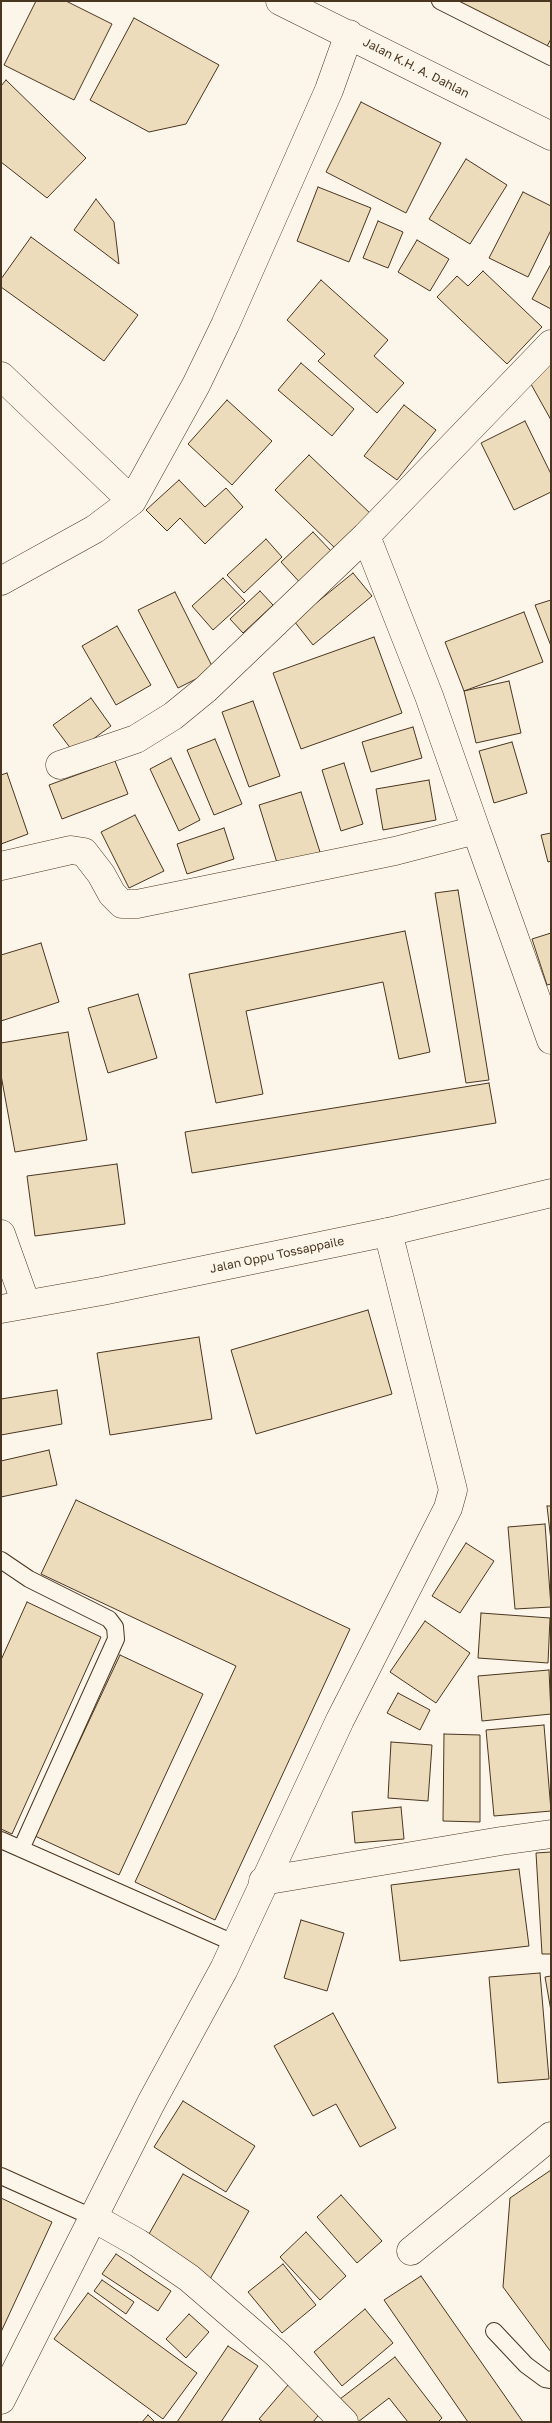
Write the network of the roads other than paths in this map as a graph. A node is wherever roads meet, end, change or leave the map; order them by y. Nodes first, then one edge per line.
1 (280, 1) edge
2 (440, 1) edge
3 (349, 34) junction
4 (551, 57) edge
5 (549, 130) edge
6 (551, 344) edge
7 (1, 376) edge
8 (132, 501) junction
9 (366, 536) junction
10 (1, 582) edge
11 (60, 765) dead end
12 (476, 830) junction
13 (1, 866) edge
14 (551, 1040) edge
15 (551, 1193) edge
16 (388, 1232) junction
17 (1, 1234) edge
18 (14, 1306) edge
19 (1, 1560) edge
20 (551, 1834) edge
21 (1, 1840) edge
22 (21, 1849) junction
23 (263, 1881) junction
24 (236, 1944) junction
25 (551, 2136) edge
26 (1, 2176) edge
27 (92, 2217) junction
28 (411, 2251) dead end
29 (494, 2331) dead end
30 (551, 2380) edge
31 (1, 2400) edge
32 (344, 2422) edge

1 - 3 street, Jalan K.H. A. Dahlan
2 - 4 lane
3 - 5 street, Jalan K.H. A. Dahlan
3 - 8 street
6 - 9 street
7 - 8 street
8 - 10 street
9 - 11 street
9 - 12 street
12 - 13 street
12 - 14 street
15 - 16 street, Jalan Oppu Tossappaile
16 - 18 street, Jalan Oppu Tossappaile
16 - 23 street
17 - 18 street
19 - 22 lane
20 - 23 street
21 - 22 lane
22 - 24 lane
23 - 24 street
24 - 27 street
25 - 28 street
26 - 27 lane
27 - 31 street
27 - 32 street
29 - 30 lane

